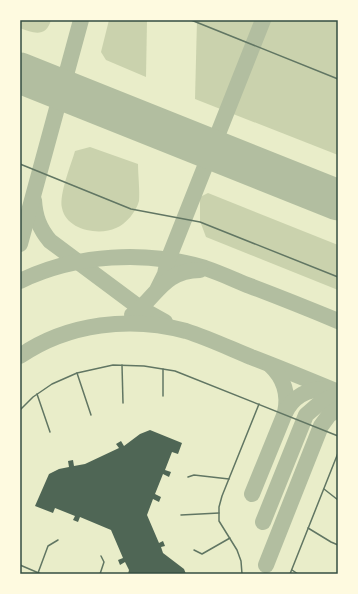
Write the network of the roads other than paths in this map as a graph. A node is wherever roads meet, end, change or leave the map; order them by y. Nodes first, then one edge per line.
1 (191, 20) edge
2 (338, 79) edge
3 (20, 164) edge
4 (338, 277) edge
5 (122, 365) junction
6 (164, 369) junction
7 (77, 373) junction
8 (37, 394) junction
9 (163, 396) dead end
10 (123, 404) dead end
11 (258, 404) junction
12 (20, 410) edge
13 (90, 415) dead end
14 (50, 432) dead end
15 (338, 436) edge
16 (338, 453) edge
17 (188, 477) dead end
18 (229, 480) junction
19 (324, 489) junction
20 (338, 500) edge
21 (219, 513) junction
22 (181, 515) dead end
23 (308, 528) junction
24 (230, 538) junction
25 (58, 540) dead end
26 (338, 545) edge
27 (194, 550) dead end
28 (101, 556) dead end
29 (20, 565) edge
30 (292, 570) junction
31 (38, 573) junction
32 (41, 574) edge
33 (100, 574) edge
34 (242, 574) edge
35 (290, 574) edge
36 (298, 574) edge

1 - 2 lane
3 - 4 lane
5 - 6 lane
5 - 7 lane
5 - 10 lane
6 - 9 lane
6 - 11 lane
7 - 8 lane
7 - 13 lane
8 - 12 lane
8 - 14 lane
11 - 15 lane
11 - 18 lane
16 - 19 lane
17 - 18 lane
18 - 21 lane
19 - 20 lane
19 - 23 lane
21 - 22 lane
21 - 24 lane
23 - 26 lane
23 - 30 lane
24 - 27 lane
24 - 34 lane
25 - 31 lane
28 - 33 lane
29 - 31 lane
30 - 35 lane
30 - 36 lane
31 - 32 lane

